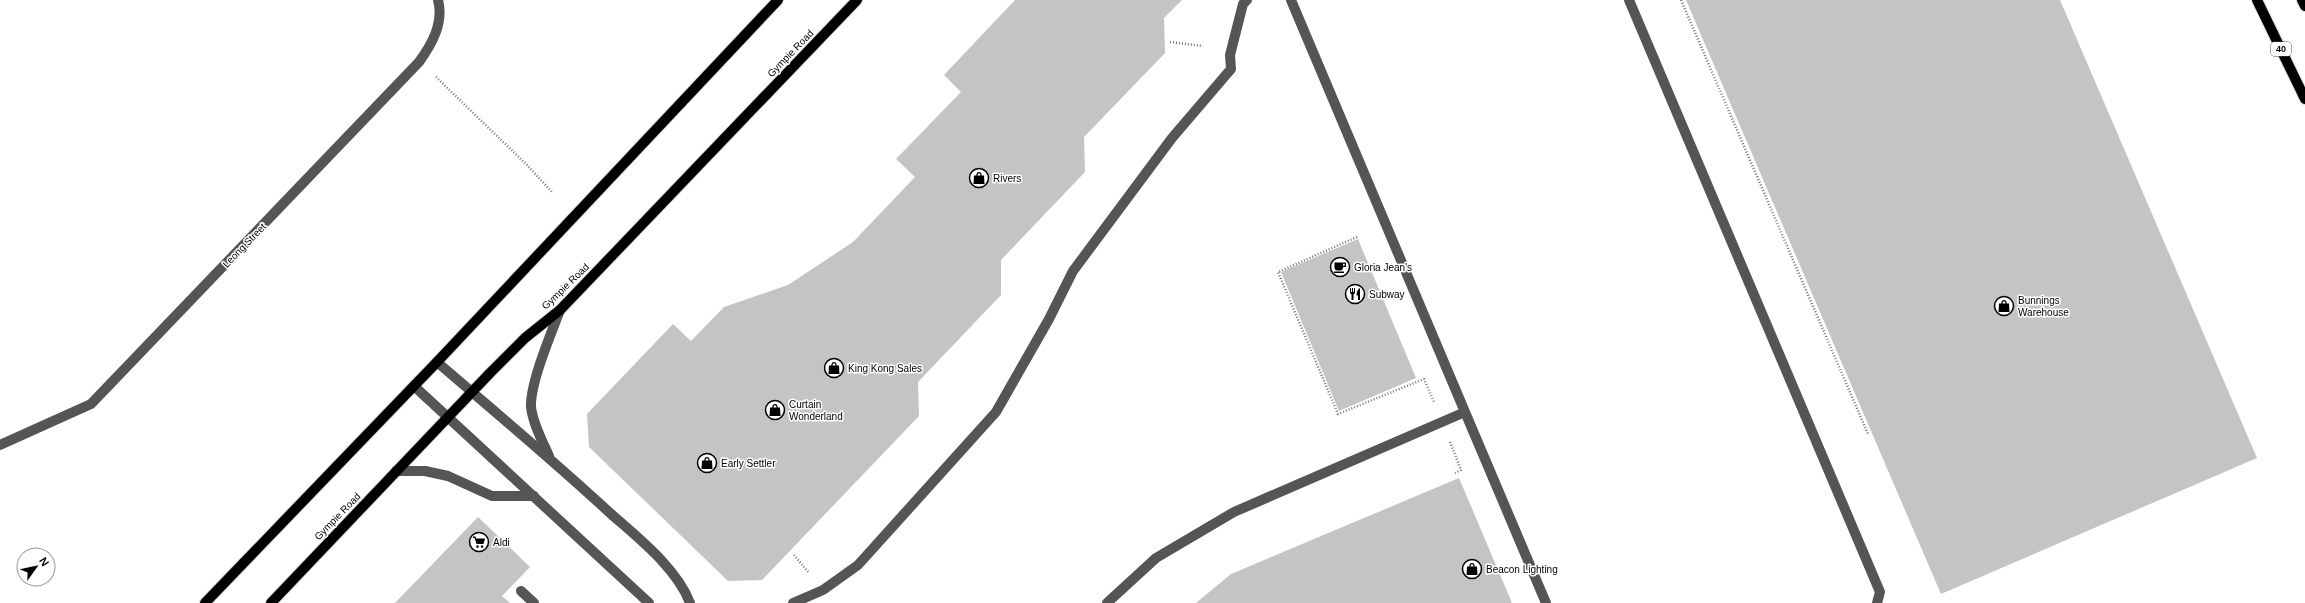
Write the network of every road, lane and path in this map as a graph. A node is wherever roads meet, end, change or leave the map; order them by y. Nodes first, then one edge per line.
1 (438, 0) edge
2 (778, 0) edge
3 (857, 0) edge
4 (1247, 0) edge
5 (1291, 0) edge
6 (1629, 0) edge
7 (1682, 0) edge
8 (2257, 0) edge
9 (2302, 0) edge
10 (2305, 6) edge
11 (1170, 42) dead end
12 (1203, 46) dead end
13 (419, 62) junction
14 (2305, 99) edge
15 (1752, 154) dead end
16 (1749, 156) junction
17 (552, 192) dead end
18 (1356, 238) dead end
19 (560, 310) junction
20 (438, 362) junction
21 (414, 386) junction
22 (472, 392) junction
23 (1435, 404) dead end
24 (1465, 412) junction
25 (448, 418) junction
26 (1868, 434) dead end
27 (1448, 438) dead end
28 (0, 445) edge
29 (550, 458) junction
30 (396, 471) junction
31 (1455, 473) dead end
32 (534, 496) junction
33 (794, 555) dead end
34 (810, 574) dead end
35 (521, 591) dead end
36 (205, 603) edge
37 (271, 603) edge
38 (534, 603) edge
39 (649, 603) edge
40 (690, 603) edge
41 (793, 603) edge
42 (1106, 603) edge
43 (1546, 603) edge
44 (1877, 603) edge

1 - 13 street, Leong Street
2 - 20 main road
3 - 19 main road, Gympie Road
4 - 41 street
5 - 24 street
6 - 44 street
7 - 16 path
8 - 14 main road, 40
9 - 10 main road
11 - 12 path
13 - 17 path
13 - 28 street, Leong Street
15 - 16 path
16 - 26 path
18 - 23 path
19 - 22 main road, Gympie Road
19 - 29 street
20 - 21 main road
20 - 22 street
21 - 25 street
21 - 36 main road
22 - 25 main road, Gympie Road
22 - 29 street
24 - 42 street
24 - 43 street
25 - 30 main road, Gympie Road
25 - 32 street
27 - 31 path
29 - 40 street
30 - 32 street
30 - 37 main road, Gympie Road
32 - 39 street
33 - 34 path
35 - 38 street

